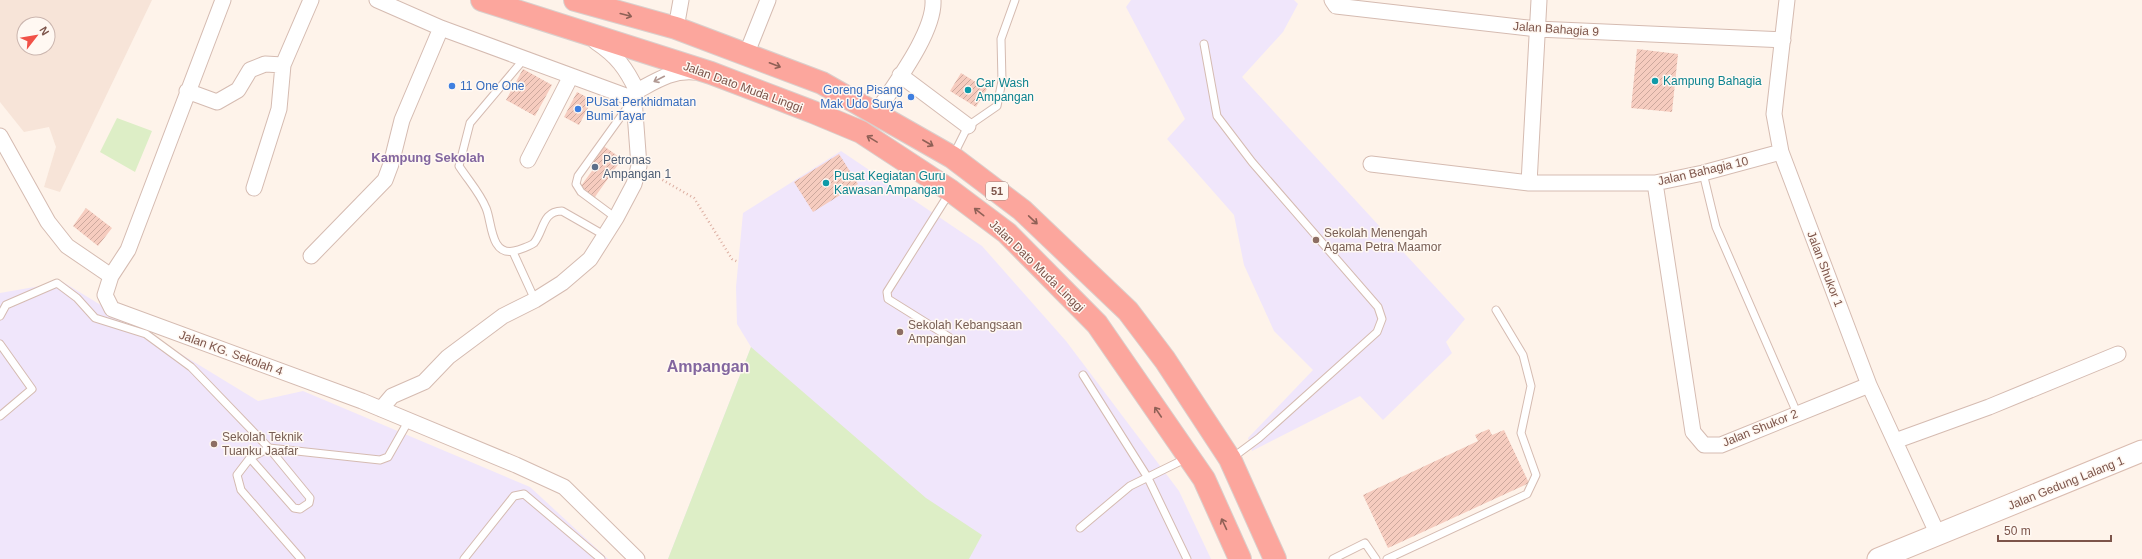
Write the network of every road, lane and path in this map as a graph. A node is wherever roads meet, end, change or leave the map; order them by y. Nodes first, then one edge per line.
1 (224, 0) edge
2 (311, 0) edge
3 (377, 0) edge
4 (482, 0) edge
5 (681, 0) edge
6 (768, 0) edge
7 (933, 0) edge
8 (1015, 0) edge
9 (1332, 0) edge
10 (1539, 0) edge
11 (1787, 0) edge
12 (589, 2) edge
13 (441, 28) junction
14 (676, 28) junction
15 (1537, 29) junction
16 (586, 34) junction
17 (1783, 40) junction
18 (1204, 44) dead end
19 (746, 55) junction
20 (524, 59) junction
21 (283, 65) junction
22 (711, 73) junction
23 (900, 75) junction
24 (572, 76) junction
25 (187, 91) junction
26 (635, 95) junction
27 (876, 113) junction
28 (968, 126) junction
29 (0, 136) edge
30 (1781, 152) junction
31 (952, 157) junction
32 (528, 160) dead end
33 (1371, 164) dead end
34 (640, 166) junction
35 (1703, 173) junction
36 (1655, 182) junction
37 (1529, 183) junction
38 (254, 188) dead end
39 (951, 190) junction
40 (616, 218) junction
41 (604, 235) junction
42 (513, 252) junction
43 (311, 256) dead end
44 (738, 262) dead end
45 (111, 276) junction
46 (536, 300) junction
47 (1496, 310) dead end
48 (0, 316) edge
49 (949, 337) dead end
50 (0, 344) edge
51 (2118, 354) dead end
52 (1083, 375) dead end
53 (1870, 385) junction
54 (381, 409) junction
55 (1798, 413) junction
56 (0, 416) edge
57 (409, 420) junction
58 (1895, 441) junction
59 (269, 448) junction
60 (2142, 451) edge
61 (1189, 457) junction
62 (250, 458) junction
63 (1230, 459) junction
64 (1148, 478) junction
65 (1080, 528) dead end
66 (1938, 535) junction
67 (301, 559) edge
68 (464, 559) edge
69 (601, 559) edge
70 (637, 559) edge
71 (1187, 559) edge
72 (1240, 559) edge
73 (1275, 559) edge
74 (1333, 559) edge
75 (1376, 559) edge
76 (1388, 559) edge
77 (1878, 559) edge

1 - 25 street, Jalan KG. Sekolah 4
2 - 21 street
3 - 13 street
4 - 16 highway, Jalan Dato Muda Linggi / 51
5 - 14 street
6 - 19 street
7 - 23 street
8 - 28 lane
9 - 15 street, Jalan Bahagia 9
10 - 15 street
11 - 17 street, Jalan Shukor 1
12 -> 14 highway, 51
13 - 20 street
13 - 43 street
14 - 19 highway, 51
15 - 17 street, Jalan Bahagia 9
15 - 37 street
16 - 22 highway, Jalan Dato Muda Linggi / 51
16 - 26 street
17 - 30 street, Jalan Shukor 1
18 - 63 lane
19 -> 27 highway, 51
20 - 24 street
20 - 42 lane
21 - 25 street
21 - 38 street
22 -> 26 street
39 -> 22 highway, Jalan Dato Muda Linggi / 51
23 - 27 street
23 - 28 street
24 - 26 street
24 - 32 street
25 - 45 street, Jalan KG. Sekolah 4
26 - 34 street
26 - 40 lane
27 -> 31 highway, 51
28 - 31 lane
29 - 45 street
30 - 35 street, Jalan Bahagia 10
30 - 53 street, Jalan Shukor 1
31 -> 63 highway, 51
33 - 37 street, Jalan Bahagia 10
34 - 40 street
34 - 44 path
35 - 36 street, Jalan Bahagia 10
35 - 55 lane
36 - 37 street, Jalan Bahagia 10
36 - 55 street, Jalan Shukor 2
39 - 49 lane
61 -> 39 highway, Jalan Dato Muda Linggi / 51
40 - 41 street
41 - 42 lane
41 - 46 street
42 - 46 lane
45 - 54 street, Jalan KG. Sekolah 4
46 - 54 street
47 - 76 lane
48 - 59 lane
50 - 56 lane
51 - 58 street
52 - 64 lane
53 - 55 street, Jalan Shukor 2
53 - 58 street
54 - 57 street, Jalan KG. Sekolah 4
57 - 59 lane
57 - 70 street, Jalan KG. Sekolah 4
58 - 66 street
59 - 62 lane
59 - 62 lane
60 - 66 street, Jalan Gedung Lalang 1
61 - 64 lane
72 -> 61 highway, Jalan Dato Muda Linggi / 51
62 - 67 lane
63 - 73 highway, 51
64 - 65 lane
64 - 71 lane
66 - 77 street, Jalan Gedung Lalang 1
68 - 69 lane
74 - 75 lane

